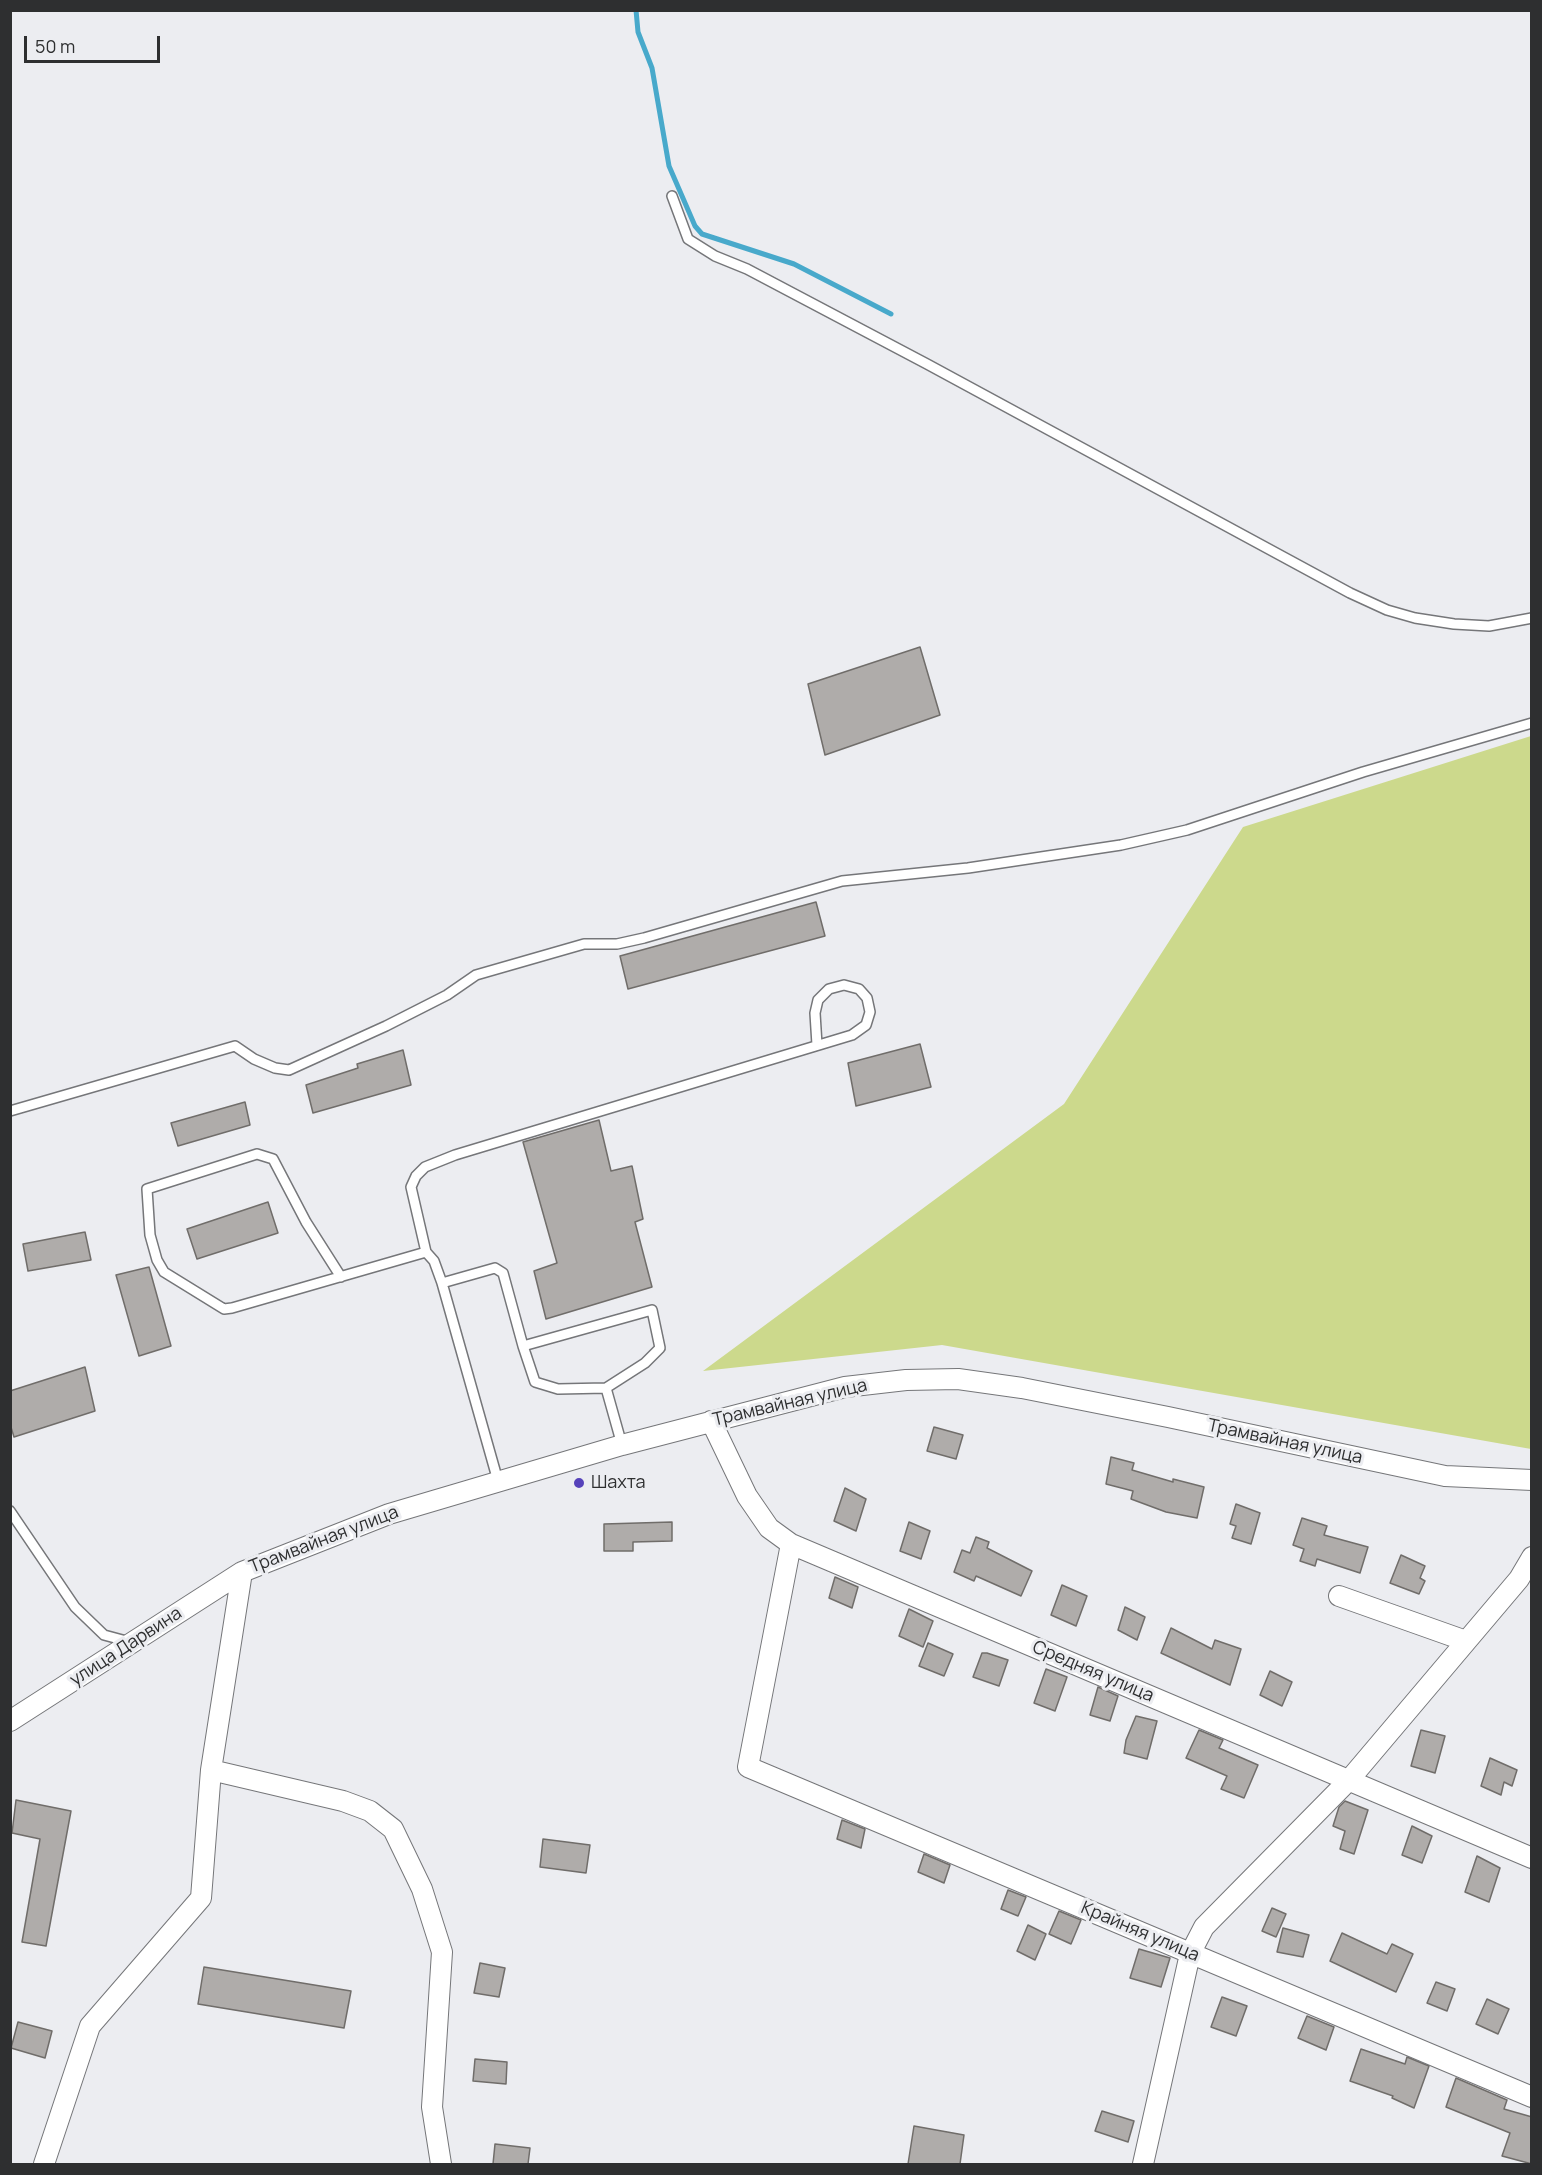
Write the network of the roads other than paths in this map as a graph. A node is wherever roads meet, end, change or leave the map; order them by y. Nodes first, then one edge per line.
1 (672, 196) dead end
2 (1532, 618) edge
3 (1532, 723) edge
4 (817, 1045) junction
5 (10, 1111) edge
6 (426, 1252) junction
7 (341, 1276) junction
8 (442, 1283) junction
9 (523, 1346) junction
10 (606, 1388) junction
11 (711, 1421) junction
12 (622, 1445) junction
13 (1532, 1480) edge
14 (498, 1481) junction
15 (10, 1511) edge
16 (791, 1544) junction
17 (1532, 1557) edge
18 (242, 1572) junction
19 (1525, 1581) edge
20 (1339, 1596) dead end
21 (1466, 1641) junction
22 (132, 1643) junction
23 (10, 1721) edge
24 (211, 1770) junction
25 (1349, 1780) junction
26 (1532, 1858) edge
27 (1190, 1953) junction
28 (1532, 2097) edge
29 (44, 2164) edge
30 (441, 2164) edge
31 (1143, 2164) edge

1 - 2 lane
3 - 5 lane
4 - 4 lane
4 - 6 lane
6 - 7 lane
6 - 8 lane
7 - 7 lane
8 - 9 lane
8 - 14 lane
9 - 10 lane
9 - 10 lane
10 - 12 lane
11 - 12 street, Трамвайная улица
11 - 13 street, Трамвайная улица
11 - 16 street, Средняя улица
12 - 14 street, Трамвайная улица
14 - 18 street, Трамвайная улица
15 - 22 lane
16 - 25 street, Средняя улица
16 - 27 street, Крайняя улица
17 - 19 street
18 - 22 street, улица Дарвина
18 - 24 street
19 - 21 street
20 - 21 street
21 - 25 street
22 - 23 street, улица Дарвина
24 - 29 street
24 - 30 street
25 - 26 street, Средняя улица
25 - 27 street
27 - 28 street, Крайняя улица
27 - 31 street

